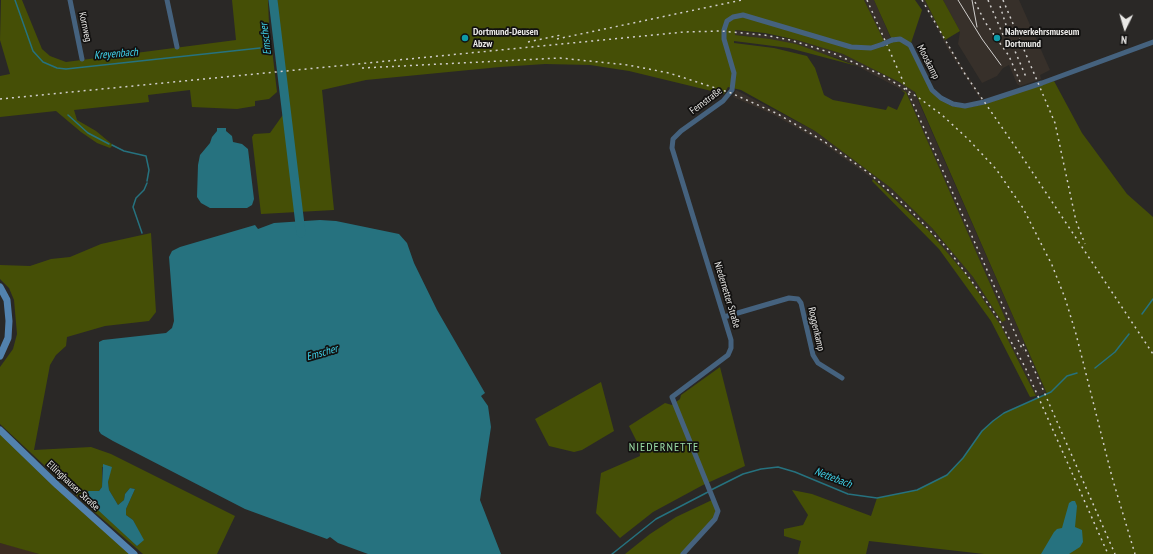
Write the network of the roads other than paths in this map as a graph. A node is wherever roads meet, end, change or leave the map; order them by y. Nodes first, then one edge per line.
1 (70, 0) edge
2 (168, 0) edge
3 (727, 21) joint
4 (1153, 42) edge
5 (177, 47) dead end
6 (82, 59) dead end
7 (672, 142) joint
8 (0, 287) edge
9 (724, 316) junction
10 (0, 356) edge
11 (842, 378) dead end
12 (0, 430) edge
13 (134, 554) edge
14 (683, 554) edge

1 - 6 street, Kornweg
2 - 5 street
3 - 4 street, Mooskamp, bridge
3 - 7 street, Fernstraße
7 - 9 street, Niedernetter Straße
8 - 10 main road
9 - 11 street, Roggenkamp
9 - 14 street, Niedernetter Straße
12 - 13 main road, Ellinghauser Straße

